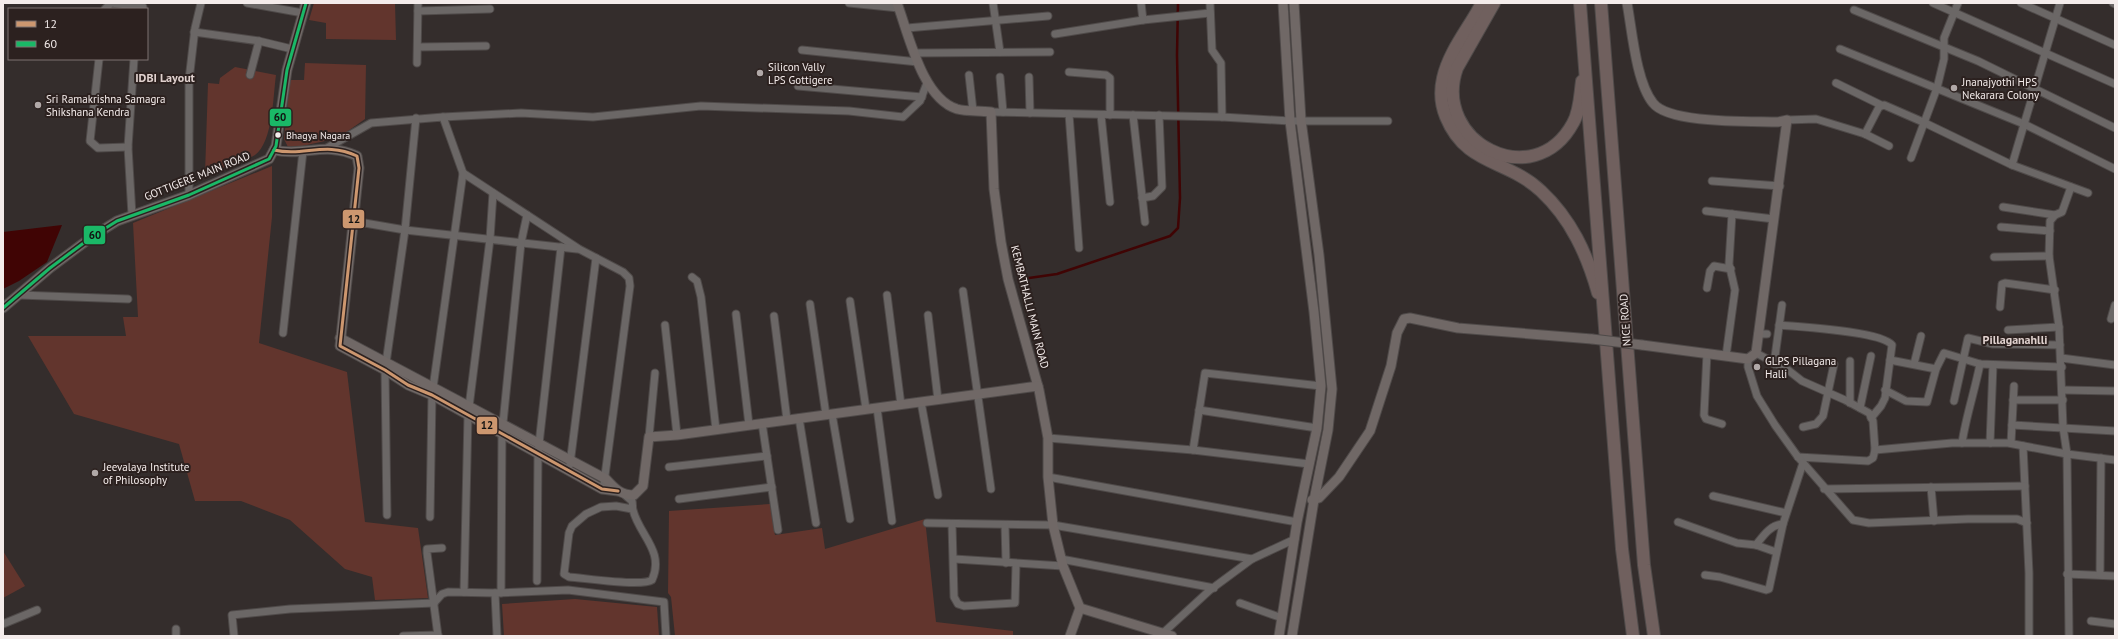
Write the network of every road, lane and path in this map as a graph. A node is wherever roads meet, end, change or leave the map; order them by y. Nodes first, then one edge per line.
1 (200, 3) edge
2 (247, 3) edge
3 (306, 3) edge
4 (418, 3) edge
5 (849, 3) edge
6 (993, 3) edge
7 (1141, 3) edge
8 (1210, 3) edge
9 (1283, 3) edge
10 (1294, 3) edge
11 (1482, 3) edge
12 (1494, 3) edge
13 (1580, 3) edge
14 (1601, 3) edge
15 (1627, 3) edge
16 (1933, 3) edge
17 (1958, 3) edge
18 (2021, 3) edge
19 (2060, 3) edge
20 (898, 5) edge
21 (143, 6) edge
22 (106, 8) edge
23 (490, 9) dead end
24 (1854, 10) dead end
25 (418, 11) junction
26 (1954, 12) junction
27 (303, 14) junction
28 (1210, 14) junction
29 (1048, 16) dead end
30 (2055, 19) junction
31 (1144, 20) junction
32 (996, 22) junction
33 (907, 28) junction
34 (194, 32) junction
35 (1055, 34) dead end
36 (258, 41) junction
37 (2115, 45) edge
38 (486, 46) dead end
39 (418, 47) junction
40 (1944, 47) junction
41 (292, 49) junction
42 (1840, 49) dead end
43 (802, 50) dead end
44 (1000, 52) junction
45 (1050, 52) dead end
46 (2044, 54) junction
47 (917, 57) junction
48 (99, 60) edge
49 (134, 60) edge
50 (417, 63) dead end
51 (1585, 64) junction
52 (1069, 72) dead end
53 (250, 75) dead end
54 (969, 75) dead end
55 (1029, 76) dead end
56 (1000, 77) dead end
57 (927, 83) junction
58 (1836, 83) dead end
59 (2115, 84) edge
60 (798, 86) dead end
61 (1937, 88) junction
62 (2033, 89) junction
63 (922, 97) junction
64 (1881, 105) junction
65 (973, 111) junction
66 (991, 112) junction
67 (1003, 112) junction
68 (1030, 113) junction
69 (1069, 114) junction
70 (1101, 115) junction
71 (1110, 115) junction
72 (1133, 115) junction
73 (1159, 115) junction
74 (443, 117) junction
75 (1222, 117) junction
76 (416, 118) junction
77 (1301, 120) junction
78 (1787, 120) junction
79 (1290, 121) junction
80 (1388, 121) dead end
81 (1923, 122) junction
82 (2024, 124) junction
83 (2115, 128) edge
84 (1865, 134) junction
85 (1889, 146) dead end
86 (128, 147) junction
87 (328, 148) junction
88 (274, 150) junction
89 (303, 151) junction
90 (1911, 158) dead end
91 (2012, 165) junction
92 (2115, 169) edge
93 (463, 173) junction
94 (1712, 181) dead end
95 (1780, 186) junction
96 (2071, 187) junction
97 (494, 193) junction
98 (2088, 193) dead end
99 (189, 195) junction
100 (1142, 198) junction
101 (1110, 202) dead end
102 (2003, 207) dead end
103 (1706, 211) dead end
104 (1732, 214) junction
105 (527, 215) junction
106 (2055, 215) junction
107 (132, 216) junction
108 (353, 220) junction
109 (1774, 220) junction
110 (1145, 222) dead end
111 (2001, 227) dead end
112 (405, 230) junction
113 (2050, 231) junction
114 (455, 236) junction
115 (490, 239) junction
116 (521, 243) junction
117 (561, 247) junction
118 (1079, 248) dead end
119 (579, 249) junction
120 (2049, 256) junction
121 (1994, 257) dead end
122 (596, 258) junction
123 (1731, 269) junction
124 (692, 277) dead end
125 (1707, 288) dead end
126 (2055, 290) junction
127 (963, 291) dead end
128 (19, 295) junction
129 (887, 295) dead end
130 (128, 299) dead end
131 (850, 301) dead end
132 (810, 304) dead end
133 (1782, 305) dead end
134 (2115, 305) edge
135 (2000, 307) dead end
136 (3, 308) edge
137 (736, 314) dead end
138 (928, 315) dead end
139 (774, 316) dead end
140 (1605, 319) junction
141 (2111, 319) dead end
142 (665, 325) dead end
143 (1779, 325) junction
144 (2059, 327) junction
145 (2008, 330) dead end
146 (283, 333) dead end
147 (1921, 336) dead end
148 (2060, 345) junction
149 (1708, 353) junction
150 (1756, 353) junction
151 (1726, 356) junction
152 (1871, 356) dead end
153 (2061, 358) junction
154 (1748, 359) junction
155 (1964, 359) junction
156 (1890, 360) junction
157 (1850, 361) dead end
158 (1774, 364) junction
159 (1834, 364) dead end
160 (1914, 364) junction
161 (1980, 364) junction
162 (1993, 365) junction
163 (2115, 365) edge
164 (386, 366) junction
165 (2062, 367) junction
166 (1936, 369) junction
167 (655, 373) dead end
168 (1038, 386) junction
169 (1321, 386) junction
170 (2014, 386) dead end
171 (1885, 390) junction
172 (2062, 390) junction
173 (2115, 391) edge
174 (433, 392) junction
175 (1828, 392) junction
176 (977, 394) junction
177 (938, 400) junction
178 (2013, 400) junction
179 (2063, 400) junction
180 (1954, 401) dead end
181 (921, 402) junction
182 (1850, 402) junction
183 (901, 404) junction
184 (877, 408) junction
185 (1860, 408) junction
186 (866, 409) junction
187 (1199, 410) junction
188 (468, 411) junction
189 (829, 414) junction
190 (799, 418) junction
191 (1871, 418) junction
192 (787, 420) junction
193 (762, 423) junction
194 (1722, 424) dead end
195 (749, 425) junction
196 (2012, 425) junction
197 (1803, 427) dead end
198 (2063, 427) junction
199 (1317, 428) junction
200 (502, 429) junction
201 (716, 430) junction
202 (2115, 432) edge
203 (676, 435) junction
204 (649, 437) junction
205 (1048, 438) junction
206 (1962, 443) junction
207 (1990, 443) junction
208 (2011, 444) junction
209 (2023, 446) junction
210 (539, 448) junction
211 (1193, 450) junction
212 (1875, 450) junction
213 (2067, 454) junction
214 (767, 456) junction
215 (1798, 457) junction
216 (2101, 458) junction
217 (571, 460) junction
218 (2115, 460) edge
219 (1803, 463) junction
220 (1309, 464) junction
221 (669, 467) dead end
222 (570, 470) junction
223 (1048, 477) junction
224 (606, 479) junction
225 (2025, 486) junction
226 (772, 487) junction
227 (1931, 487) junction
228 (602, 489) junction
229 (991, 489) dead end
230 (1824, 489) junction
231 (621, 493) junction
232 (938, 496) dead end
233 (1713, 496) dead end
234 (1302, 498) junction
235 (679, 499) dead end
236 (1314, 500) junction
237 (632, 509) junction
238 (1786, 513) junction
239 (387, 515) dead end
240 (430, 517) dead end
241 (850, 519) dead end
242 (1934, 520) junction
243 (892, 521) dead end
244 (1297, 522) junction
245 (1678, 522) dead end
246 (816, 523) dead end
247 (927, 523) dead end
248 (2027, 523) junction
249 (952, 524) junction
250 (1783, 524) junction
251 (1005, 525) junction
252 (1053, 525) junction
253 (778, 530) dead end
254 (1295, 539) junction
255 (1756, 545) junction
256 (442, 548) dead end
257 (1776, 552) junction
258 (954, 559) junction
259 (1252, 559) junction
260 (1062, 562) junction
261 (1006, 563) junction
262 (1016, 564) junction
263 (2067, 574) junction
264 (2100, 574) junction
265 (1705, 575) dead end
266 (2115, 576) edge
267 (569, 577) junction
268 (536, 581) dead end
269 (1214, 588) junction
270 (568, 590) junction
271 (464, 592) junction
272 (498, 593) junction
273 (434, 603) junction
274 (1240, 603) dead end
275 (1080, 608) junction
276 (37, 610) dead end
277 (1282, 618) junction
278 (2091, 621) dead end
279 (3, 624) edge
280 (2115, 624) edge
281 (1163, 633) junction
282 (438, 635) edge
283 (234, 636) edge
284 (403, 636) edge
285 (497, 636) edge
286 (666, 636) edge
287 (1070, 636) edge
288 (1172, 636) edge
289 (1279, 636) edge
290 (1292, 636) edge
291 (1633, 636) edge
292 (1654, 636) edge
293 (2029, 636) edge
294 (2069, 636) edge

1 - 34 street
2 - 27 street
3 - 27 street
4 - 25 street
5 - 20 street
6 - 32 street
7 - 31 street
8 - 28 street
9 - 79 street
10 - 77 street
11 - 140 highway
12 - 51 highway
13 - 51 highway, NICE ROAD
14 - 292 highway, NICE ROAD
15 - 78 street
16 - 26 street
17 - 26 street
18 - 30 street
19 - 30 street
20 - 33 street
21 - 22 street
23 - 25 street
24 - 40 street
25 - 39 street
26 - 40 street
26 - 46 street
27 - 41 street
28 - 31 street
28 - 75 street
29 - 32 street
30 - 37 street
30 - 46 street
31 - 35 street
32 - 33 street
32 - 44 street
33 - 47 street
34 - 36 street
34 - 99 street
36 - 41 street
36 - 53 street
38 - 39 street
39 - 50 street
40 - 61 street
40 - 62 street
41 - 88 street
42 - 61 street
43 - 47 street
44 - 45 street
44 - 47 street
46 - 59 street
46 - 62 street
47 - 57 street
48 - 86 street
49 - 86 street
51 - 140 highway, NICE ROAD
52 - 71 street
54 - 65 street
55 - 68 street
56 - 67 street
57 - 63 street
57 - 65 street
58 - 64 street
60 - 63 street
61 - 81 street
61 - 82 street
62 - 82 street
62 - 83 street
63 - 74 street
64 - 81 street
64 - 84 street
65 - 66 street
66 - 67 street
66 - 168 street, KEMBATHALLI MAIN ROAD
67 - 68 street
68 - 69 street
69 - 70 street
69 - 118 street
70 - 71 street
70 - 101 street
71 - 72 street
72 - 73 street
72 - 100 street
73 - 75 street
73 - 100 street
74 - 76 street
74 - 93 street
75 - 79 street
76 - 87 street
76 - 112 street
77 - 79 street
77 - 80 street
77 - 236 street
78 - 84 street
78 - 95 street
79 - 169 street
81 - 90 street
81 - 91 street
82 - 91 street
82 - 92 street
84 - 85 street
86 - 107 street
87 - 89 street
87 - 108 street
88 - 89 street
88 - 99 street, GOTTIGERE MAIN ROAD
89 - 146 street
91 - 96 street
93 - 97 street
93 - 114 street
94 - 95 street
95 - 109 street
96 - 98 street
96 - 106 street
97 - 105 street
97 - 115 street
99 - 107 street, GOTTIGERE MAIN ROAD
100 - 110 street
102 - 106 street
103 - 104 street
104 - 109 street
104 - 123 street
105 - 116 street
105 - 119 street
106 - 113 street
107 - 128 street, GOTTIGERE MAIN ROAD
108 - 112 street
108 - 164 street
109 - 150 street
111 - 113 street
112 - 114 street
112 - 164 street
113 - 120 street
114 - 115 street
114 - 174 street
115 - 116 street
115 - 188 street
116 - 117 street
116 - 200 street
117 - 119 street
117 - 210 street
119 - 122 street
120 - 121 street
120 - 126 street
122 - 217 street
122 - 224 street
123 - 125 street
123 - 151 street
124 - 201 street
126 - 135 street
126 - 144 street
127 - 176 street
128 - 130 street
128 - 136 street, GOTTIGERE MAIN ROAD
129 - 183 street
131 - 186 street
132 - 189 street
133 - 143 street
134 - 141 street
137 - 195 street
138 - 177 street
139 - 192 street
140 - 291 highway, NICE ROAD
142 - 203 street
143 - 156 street
143 - 158 street
144 - 145 street
144 - 148 street
147 - 160 street
148 - 153 street
148 - 155 street
149 - 151 street
149 - 194 street
149 - 236 street, bridge
150 - 154 street
150 - 158 street
151 - 154 street
152 - 185 street
153 - 163 street
153 - 165 street
154 - 215 street
155 - 161 street
155 - 166 street
155 - 180 street
156 - 160 street
156 - 171 street
157 - 182 street
158 - 175 street
159 - 175 street
160 - 166 street
161 - 162 street
161 - 206 street
162 - 165 street
162 - 207 street
164 - 174 street
164 - 239 street
165 - 172 street
166 - 171 street
167 - 204 street
168 - 176 street
168 - 205 street, KEMBATHALLI MAIN ROAD
169 - 187 street
169 - 199 street
170 - 178 street
171 - 191 street
172 - 173 street
172 - 179 street
174 - 188 street
174 - 240 street
175 - 182 street
175 - 197 street
176 - 177 street
176 - 229 street
177 - 181 street
178 - 179 street
178 - 196 street
179 - 198 street
181 - 183 street
181 - 232 street
182 - 185 street
183 - 184 street
184 - 186 street
184 - 243 street
185 - 191 street
186 - 189 street
187 - 199 street
187 - 211 street
188 - 200 street
188 - 271 street
189 - 190 street
189 - 241 street
190 - 192 street
190 - 246 street
191 - 212 street
192 - 193 street
193 - 195 street
193 - 214 street
195 - 201 street
196 - 198 street
196 - 208 street
198 - 202 street
198 - 213 street
199 - 220 street
200 - 210 street
200 - 272 street
201 - 203 street
203 - 204 street
204 - 231 street
205 - 211 street
205 - 223 street, KEMBATHALLI MAIN ROAD
206 - 207 street
206 - 212 street
207 - 208 street
208 - 209 street
209 - 213 street
209 - 225 street
210 - 217 street
210 - 222 street
210 - 268 street
211 - 220 street
212 - 215 street
213 - 216 street
213 - 263 street
214 - 221 street
214 - 226 street
215 - 219 street
216 - 218 street
216 - 264 street
217 - 222 street
217 - 224 street
219 - 230 street
219 - 238 street
220 - 234 street
222 - 228 street
223 - 244 street
223 - 252 street, KEMBATHALLI MAIN ROAD
224 - 228 street
224 - 231 street
225 - 227 street
225 - 248 street
226 - 235 street
226 - 253 street
227 - 230 street
227 - 242 street
228 - 231 street
230 - 242 street
231 - 237 street
233 - 238 street
234 - 236 street
234 - 244 street
236 - 290 street
237 - 267 street
237 - 267 street
238 - 250 street
242 - 248 street
244 - 254 street
245 - 255 street
247 - 249 street
248 - 293 street
249 - 251 street
249 - 258 street
250 - 255 street
250 - 257 street
251 - 252 street
251 - 261 street
252 - 259 street
252 - 260 street, KEMBATHALLI MAIN ROAD
254 - 259 street
254 - 277 street
255 - 257 street
256 - 273 street
257 - 265 street
258 - 261 street
258 - 262 street
259 - 269 street
260 - 262 street
260 - 269 street
260 - 275 street, KEMBATHALLI MAIN ROAD
261 - 262 street
263 - 264 street
263 - 294 street
264 - 266 street
267 - 270 street
269 - 281 street
270 - 272 street
270 - 286 street
271 - 272 street
271 - 273 street
272 - 285 street
273 - 282 street
273 - 283 street
274 - 277 street
275 - 281 street
275 - 287 street
276 - 279 street
277 - 289 street
278 - 280 street
281 - 288 street
282 - 284 street

